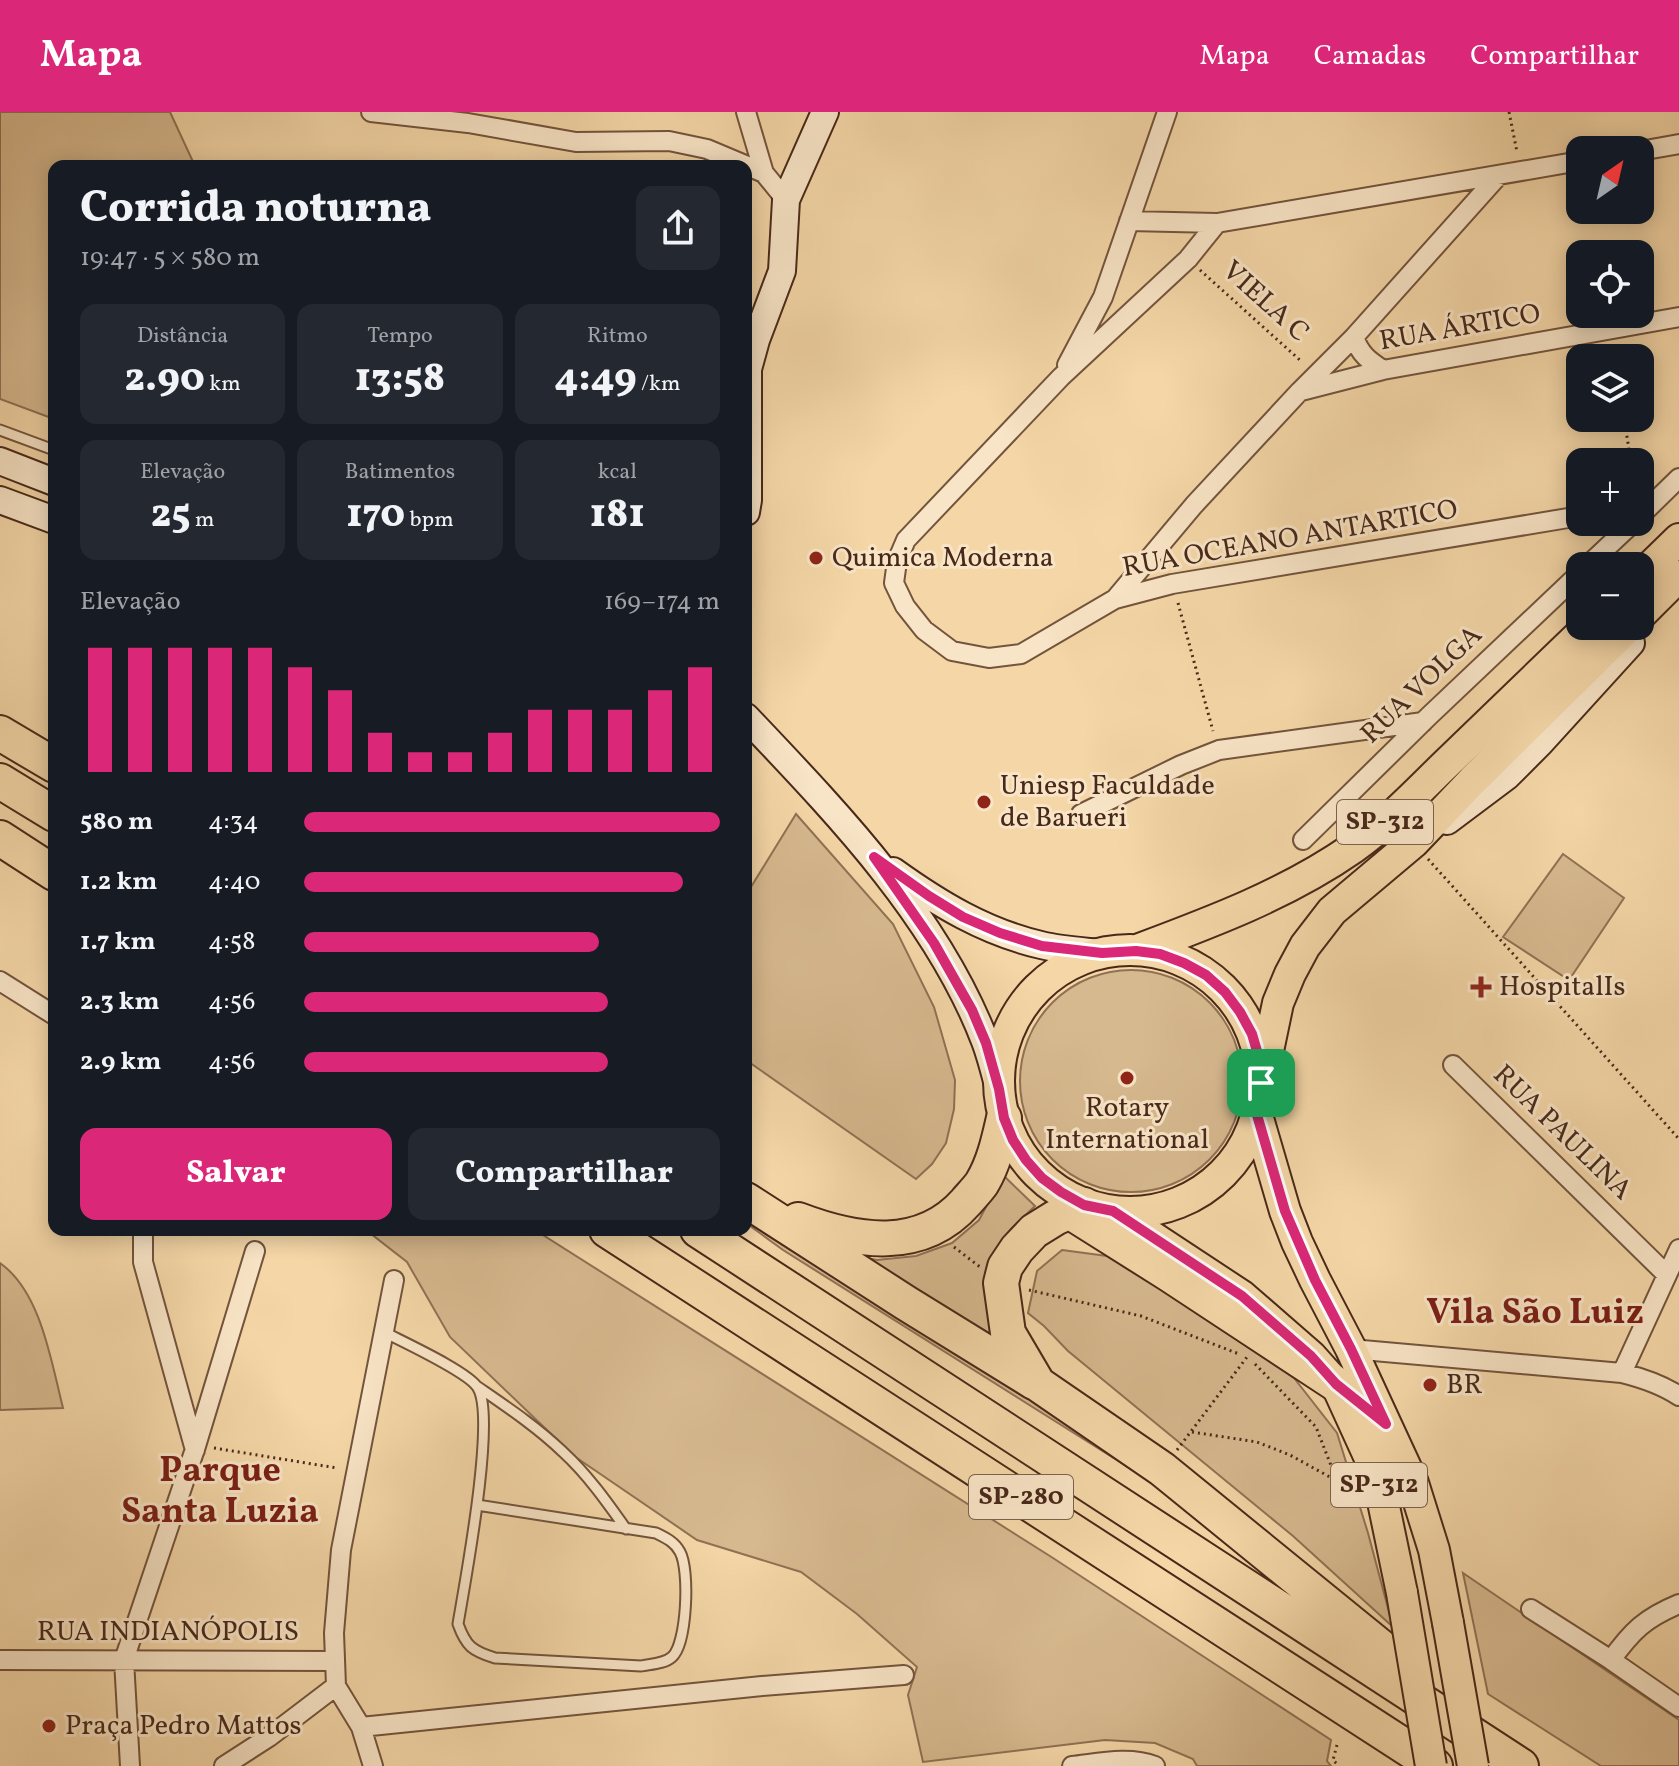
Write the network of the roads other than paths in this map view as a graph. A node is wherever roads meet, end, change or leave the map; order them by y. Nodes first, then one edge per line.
1 (371, 112) edge
2 (746, 112) edge
3 (825, 112) edge
4 (1167, 112) edge
5 (1679, 144) edge
6 (1654, 148) edge
7 (733, 160) edge
8 (1566, 163) edge
9 (752, 168) edge
10 (764, 173) junction
11 (1499, 175) junction
12 (786, 200) junction
13 (1129, 221) junction
14 (1217, 223) junction
15 (1679, 317) edge
16 (1354, 337) junction
17 (752, 354) edge
18 (1383, 370) junction
19 (1061, 377) junction
20 (1300, 391) junction
21 (0, 430) edge
22 (48, 448) edge
23 (0, 461) edge
24 (1679, 478) edge
25 (48, 480) edge
26 (1654, 499) edge
27 (0, 500) edge
28 (48, 518) edge
29 (1566, 518) edge
30 (1619, 536) edge
31 (1679, 539) edge
32 (1602, 552) edge
33 (1654, 563) edge
34 (1679, 576) edge
35 (1566, 586) edge
36 (1679, 590) edge
37 (1115, 599) junction
38 (1654, 601) edge
39 (1575, 640) edge
40 (1615, 640) edge
41 (1423, 722) junction
42 (752, 723) edge
43 (0, 733) edge
44 (48, 761) edge
45 (0, 781) edge
46 (48, 810) edge
47 (1081, 814) dead end
48 (0, 838) edge
49 (1303, 840) dead end
50 (1414, 842) junction
51 (874, 857) junction
52 (48, 869) edge
53 (1136, 951) junction
54 (1102, 953) junction
55 (0, 981) edge
56 (48, 1011) edge
57 (1453, 1065) dead end
58 (1261, 1083) junction
59 (1002, 1103) junction
60 (1257, 1115) junction
61 (752, 1202) edge
62 (752, 1204) edge
63 (1089, 1209) junction
64 (143, 1236) edge
65 (616, 1236) edge
66 (707, 1236) edge
67 (1679, 1249) edge
68 (255, 1251) dead end
69 (1666, 1274) junction
70 (394, 1280) dead end
71 (384, 1332) junction
72 (1351, 1349) junction
73 (1622, 1373) junction
74 (1038, 1384) junction
75 (478, 1387) junction
76 (1346, 1392) joint
77 (1679, 1396) edge
78 (196, 1448) junction
79 (477, 1505) junction
80 (626, 1529) junction
81 (1679, 1604) edge
82 (1531, 1609) dead end
83 (0, 1660) edge
84 (124, 1660) junction
85 (1611, 1660) junction
86 (335, 1661) junction
87 (904, 1675) dead end
88 (336, 1686) junction
89 (1679, 1707) edge
90 (361, 1727) junction
91 (130, 1766) edge
92 (224, 1766) edge
93 (373, 1766) edge
94 (1072, 1766) edge
95 (1155, 1766) edge
96 (1433, 1766) edge
97 (1473, 1766) edge
98 (1524, 1766) edge

1 - 7 street
2 - 10 street
3 - 12 street
4 - 13 street
5 - 6 street
8 - 11 street
9 - 10 street
10 - 12 street
11 - 14 street
11 - 16 street
12 - 17 street
13 - 14 street
13 - 19 street
14 - 19 street
15 - 18 street, RUA ÁRTICO
16 - 18 street
16 - 20 street
18 - 20 street, RUA ÁRTICO
19 - 37 street, RUA OCEANO ANTARTICO
20 - 37 street
21 - 22 lane
23 - 25 street
24 - 26 street
27 - 28 street
29 - 37 street, RUA OCEANO ANTARTICO
30 - 32 street
31 - 33 main road
34 - 38 main road
35 - 41 street, RUA VOLGA
36 - 50 street
39 - 53 main road, SP-312
40 - 50 main road, SP-312
41 - 47 street
41 - 49 street, RUA VOLGA
42 - 51 street
43 - 44 highway
45 - 46 highway
48 - 52 highway
50 - 58 main road, SP-312
51 - 54 street
51 - 59 street
53 - 54 main road, SP-312
53 - 58 main road
54 - 59 main road, SP-312
55 - 56 street
57 - 69 street, RUA PAULINA
58 - 60 main road, SP-312
59 - 61 highway
59 - 63 main road
60 - 63 main road
60 - 72 main road, SP-312
62 - 74 highway
63 - 74 highway
63 - 76 highway
64 - 78 street
65 - 96 highway, SP-280
66 - 98 highway, SP-280
67 - 69 street
68 - 78 street
69 - 73 street
70 - 71 street
71 - 75 lane
71 - 86 street
72 - 73 street
72 - 97 main road, SP-312, bridge
73 - 77 street
74 - 98 highway
75 - 79 lane
75 - 80 lane
76 - 96 main road, SP-312, bridge
78 - 84 street
79 - 80 lane
79 - 80 lane
81 - 85 street
82 - 85 street
83 - 84 street, RUA INDIANÓPOLIS
84 - 86 street, RUA INDIANÓPOLIS
84 - 91 street
85 - 89 street
86 - 88 street
87 - 90 street
88 - 90 street
88 - 92 street
90 - 93 street
94 - 95 street

